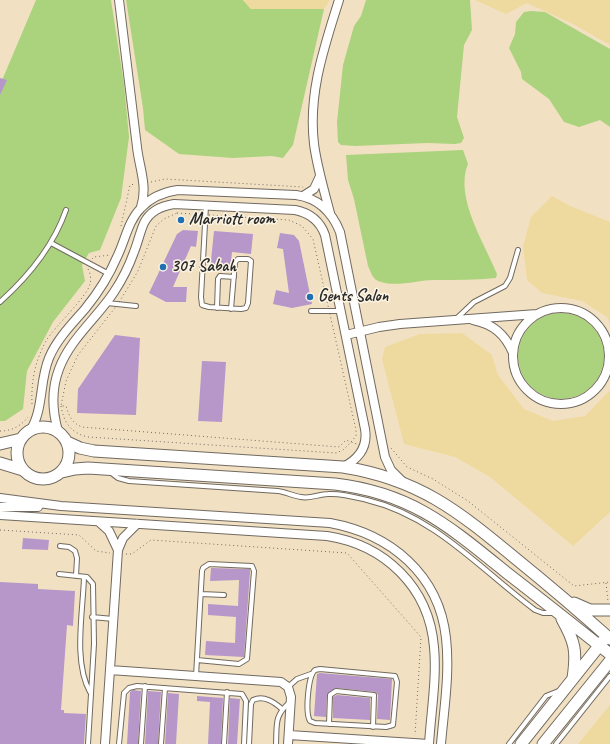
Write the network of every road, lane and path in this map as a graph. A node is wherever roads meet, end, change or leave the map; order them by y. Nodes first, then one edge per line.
1 (119, 0) edge
2 (339, 0) edge
3 (320, 176) junction
4 (144, 181) junction
5 (314, 189) junction
6 (303, 196) junction
7 (155, 197) junction
8 (206, 205) junction
9 (163, 206) junction
10 (141, 208) junction
11 (66, 210) dead end
12 (205, 215) junction
13 (331, 216) junction
14 (121, 226) dead end
15 (52, 243) junction
16 (518, 250) dead end
17 (110, 255) dead end
18 (90, 264) junction
19 (109, 274) junction
20 (234, 277) junction
21 (0, 302) edge
22 (106, 303) junction
23 (118, 304) junction
24 (136, 306) dead end
25 (217, 308) junction
26 (231, 309) junction
27 (340, 310) junction
28 (311, 311) dead end
29 (330, 312) junction
30 (538, 314) junction
31 (460, 319) junction
32 (359, 332) junction
33 (346, 335) junction
34 (513, 353) junction
35 (32, 404) dead end
36 (58, 432) junction
37 (26, 435) junction
38 (67, 442) junction
39 (0, 444) edge
40 (0, 463) edge
41 (343, 467) junction
42 (23, 470) junction
43 (62, 472) junction
44 (403, 482) junction
45 (257, 484) junction
46 (352, 491) junction
47 (0, 498) edge
48 (60, 506) junction
49 (0, 507) edge
50 (0, 515) edge
51 (99, 522) junction
52 (137, 524) junction
53 (60, 546) dead end
54 (118, 550) junction
55 (59, 574) dead end
56 (76, 576) junction
57 (84, 577) junction
58 (201, 594) junction
59 (224, 595) dead end
60 (564, 598) junction
61 (610, 610) edge
62 (559, 614) junction
63 (92, 617) junction
64 (113, 619) junction
65 (609, 636) edge
66 (599, 646) junction
67 (610, 654) edge
68 (197, 660) junction
69 (610, 661) edge
70 (110, 670) junction
71 (311, 674) junction
72 (196, 676) junction
73 (610, 676) edge
74 (572, 680) junction
75 (145, 686) junction
76 (165, 688) junction
77 (288, 688) junction
78 (565, 689) junction
79 (227, 692) junction
80 (91, 693) junction
81 (291, 702) junction
82 (282, 709) junction
83 (329, 724) junction
84 (373, 727) junction
85 (289, 735) junction
86 (88, 744) edge
87 (105, 744) edge
88 (119, 744) edge
89 (141, 744) edge
90 (161, 744) edge
91 (224, 744) edge
92 (244, 744) edge
93 (249, 744) edge
94 (276, 744) edge
95 (288, 744) edge
96 (429, 744) edge
97 (441, 744) edge
98 (509, 744) edge
99 (521, 744) edge
100 (544, 744) edge
101 (556, 744) edge

1 - 4 street
2 - 3 street
3 - 5 street
3 - 13 street
4 - 5 path
4 - 7 street
4 - 10 street
4 - 14 path
5 - 6 street
6 - 7 street
6 - 13 street
7 - 9 street
7 - 10 street
8 - 9 street
8 - 12 lane
8 - 27 street
9 - 22 street
10 - 19 street
11 - 15 lane
12 - 23 path
12 - 25 lane
12 - 29 path
13 - 32 street
15 - 18 lane
15 - 21 lane
16 - 31 lane
17 - 18 path
18 - 19 lane
18 - 35 path
19 - 37 street
20 - 25 lane
20 - 26 lane
20 - 26 lane
22 - 23 lane
22 - 36 street
23 - 24 lane
23 - 29 path
25 - 26 lane
27 - 29 lane
27 - 33 street
28 - 29 lane
30 - 31 street
30 - 34 street
30 - 34 street
31 - 32 street
31 - 34 street
32 - 33 street
32 - 44 street
33 - 41 street
36 - 37 street
36 - 38 street
37 - 39 street
37 - 42 street
38 - 41 street
38 - 43 street
40 - 42 street
41 - 44 street
42 - 43 street
43 - 45 street
44 - 60 street
45 - 46 street
45 - 46 lane
46 - 62 street
47 - 48 street
48 - 49 street
48 - 97 street
50 - 51 street
51 - 52 street
51 - 54 street
52 - 54 street
52 - 96 street
53 - 56 lane
54 - 64 street
55 - 56 lane
56 - 57 lane
57 - 63 lane
57 - 80 lane
58 - 59 lane
58 - 68 lane
58 - 68 lane
60 - 61 street
60 - 65 street
62 - 66 street
62 - 74 street
63 - 64 lane
63 - 80 lane
64 - 70 street
65 - 66 street
66 - 67 street
66 - 74 street
68 - 72 lane
69 - 100 street
70 - 72 street
70 - 87 street
71 - 77 lane
71 - 83 lane
71 - 84 lane
72 - 77 street
73 - 101 lane
74 - 78 street
75 - 76 lane
75 - 88 lane
75 - 89 lane
76 - 79 lane
76 - 90 lane
77 - 81 street
78 - 98 lane
78 - 99 street
79 - 91 lane
79 - 92 lane
80 - 86 lane
81 - 82 lane
81 - 85 street
82 - 93 lane
82 - 94 lane
83 - 84 lane
83 - 84 lane
85 - 95 street
85 - 96 street

